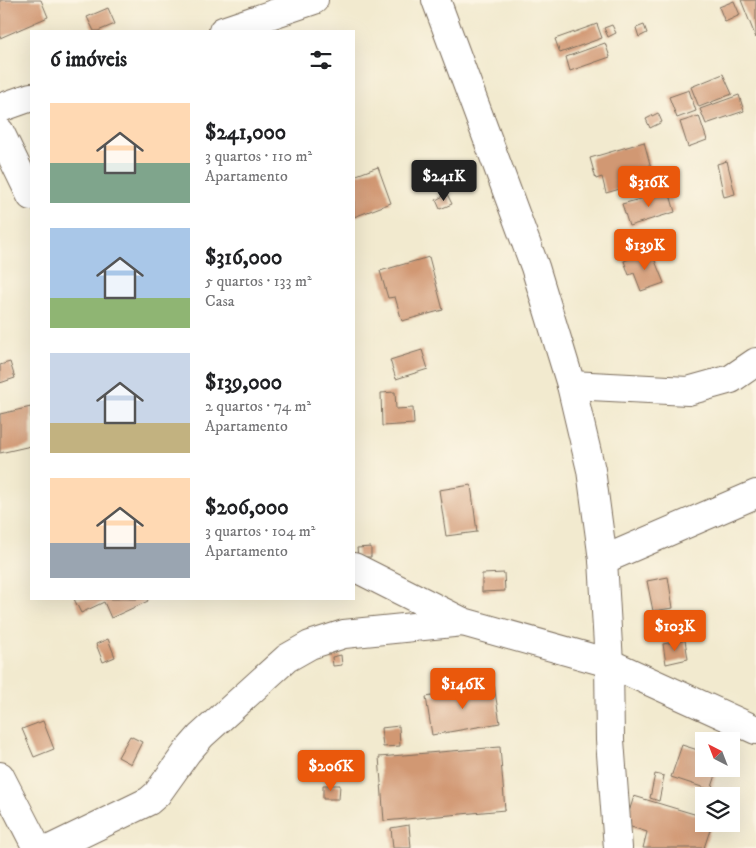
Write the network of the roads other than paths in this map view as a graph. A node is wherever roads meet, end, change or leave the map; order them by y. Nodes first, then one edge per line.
1 (314, 0) edge
2 (436, 0) edge
3 (226, 30) edge
4 (30, 97) edge
5 (0, 108) edge
6 (0, 132) edge
7 (30, 194) edge
8 (756, 362) edge
9 (571, 385) junction
10 (756, 494) edge
11 (603, 560) junction
12 (355, 568) edge
13 (464, 622) junction
14 (609, 663) junction
15 (756, 730) edge
16 (0, 776) edge
17 (38, 848) edge
18 (52, 848) edge
19 (618, 848) edge

1 - 3 street
2 - 9 street
4 - 5 street
6 - 7 street
8 - 9 street
9 - 11 street
10 - 11 street
11 - 14 street
12 - 13 street
13 - 14 street
13 - 18 street
14 - 15 street
14 - 19 street
16 - 17 street

